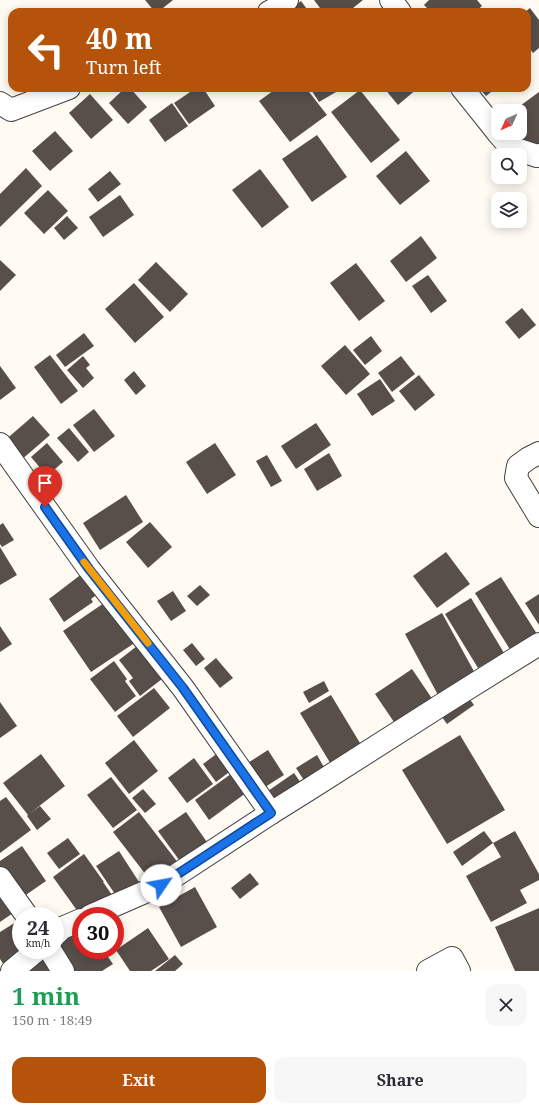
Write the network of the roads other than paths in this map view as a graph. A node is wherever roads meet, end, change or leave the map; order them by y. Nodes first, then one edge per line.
1 (287, 0) edge
2 (277, 8) edge
3 (58, 92) edge
4 (465, 92) edge
5 (0, 103) edge
6 (491, 124) edge
7 (504, 140) edge
8 (539, 155) edge
9 (0, 444) edge
10 (539, 453) edge
11 (539, 516) edge
12 (539, 644) edge
13 (271, 813) junction
14 (0, 878) edge
15 (21, 907) edge
16 (111, 907) edge
17 (26, 959) edge
18 (56, 959) edge
19 (12, 971) edge
20 (63, 971) edge
21 (428, 971) edge
22 (459, 971) edge

1 - 2 street
3 - 5 street
4 - 6 street
7 - 8 street
9 - 13 street
10 - 11 street
12 - 13 street
13 - 16 street
14 - 15 street
17 - 19 street
18 - 20 street
21 - 22 street

